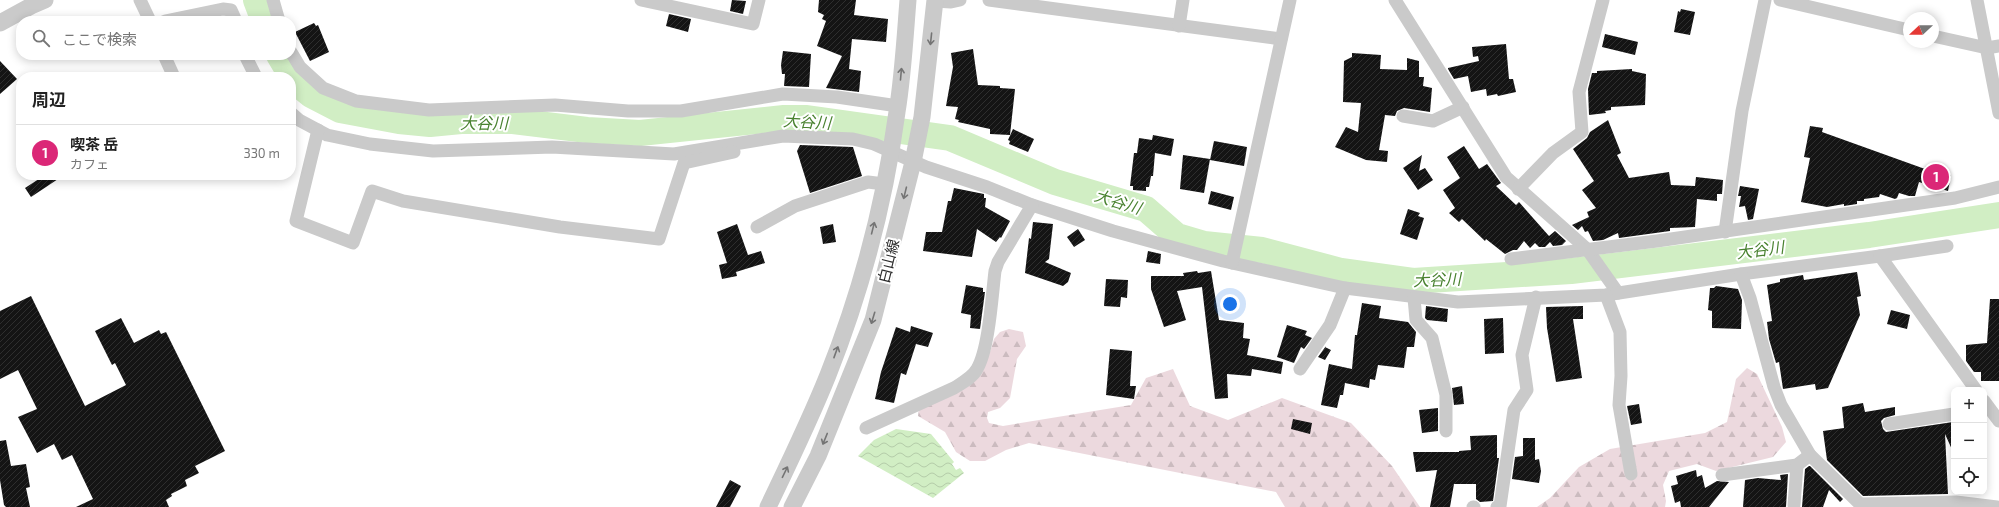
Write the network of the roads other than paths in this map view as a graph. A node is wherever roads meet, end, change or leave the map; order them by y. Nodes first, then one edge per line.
1 (46, 0) edge
2 (140, 0) edge
3 (273, 0) edge
4 (641, 0) edge
5 (759, 0) edge
6 (908, 0) edge
7 (934, 0) edge
8 (960, 0) edge
9 (990, 0) edge
10 (1183, 0) edge
11 (1290, 0) edge
12 (1395, 0) edge
13 (1603, 0) edge
14 (1766, 0) edge
15 (1780, 0) edge
16 (1977, 0) edge
17 (148, 16) edge
18 (190, 16) edge
19 (234, 16) edge
20 (277, 16) edge
21 (1, 19) edge
22 (1179, 26) junction
23 (1903, 29) edge
24 (1939, 37) edge
25 (1281, 40) junction
26 (1993, 47) edge
27 (166, 60) edge
28 (248, 60) edge
29 (296, 60) edge
30 (172, 72) edge
31 (254, 72) edge
32 (1463, 108) junction
33 (898, 110) junction
34 (1999, 113) edge
35 (1403, 116) dead end
36 (296, 117) edge
37 (318, 130) junction
38 (750, 140) junction
39 (891, 149) junction
40 (914, 158) junction
41 (884, 184) junction
42 (1999, 187) edge
43 (1518, 189) junction
44 (1032, 205) junction
45 (756, 227) dead end
46 (1725, 232) junction
47 (1947, 246) dead end
48 (1588, 251) junction
49 (1880, 256) junction
50 (1511, 259) dead end
51 (1233, 260) junction
52 (1741, 274) junction
53 (1345, 288) junction
54 (1612, 292) junction
55 (1536, 297) junction
56 (1414, 298) junction
57 (1300, 369) dead end
58 (1974, 387) edge
59 (1987, 407) edge
60 (1951, 414) edge
61 (1999, 422) edge
62 (1889, 424) dead end
63 (866, 428) dead end
64 (1446, 431) dead end
65 (1810, 455) junction
66 (1797, 465) junction
67 (1631, 474) dead end
68 (1722, 475) dead end
69 (1794, 505) dead end
70 (768, 507) edge
71 (792, 507) edge
72 (1497, 507) edge
73 (1997, 507) edge

1 - 21 street
2 - 17 street
3 - 20 street
4 - 5 street
33 -> 6 street, 白山線
7 - 8 street
7 -> 40 street, 白山線
9 - 22 street
10 - 22 street
11 - 25 street
12 - 32 street
13 - 43 street
14 - 46 street
15 - 23 street
16 - 26 street
18 - 19 street
22 - 25 street
24 - 26 street
25 - 51 street
26 - 34 street
27 - 30 street
28 - 31 street
29 - 33 street
32 - 35 street
32 - 43 street
33 - 39 street, 白山線
36 - 37 street
37 - 38 street
37 - 38 street
38 - 39 street
39 - 40 street
39 - 41 street, 白山線
40 - 44 street
40 -> 71 street, 白山線
41 - 45 street
70 -> 41 street, 白山線
42 - 46 street
43 - 48 street
44 - 51 street
44 - 63 street
46 - 48 street
47 - 49 street
48 - 50 street
48 - 54 street
49 - 52 street
49 - 58 street
51 - 53 street
52 - 54 street
52 - 65 street
53 - 56 street
53 - 57 street
54 - 55 street
54 - 67 street
55 - 56 street
55 - 72 street
56 - 64 street
59 - 61 street
60 - 62 street
65 - 66 street
65 - 73 street
66 - 68 street
66 - 69 street

